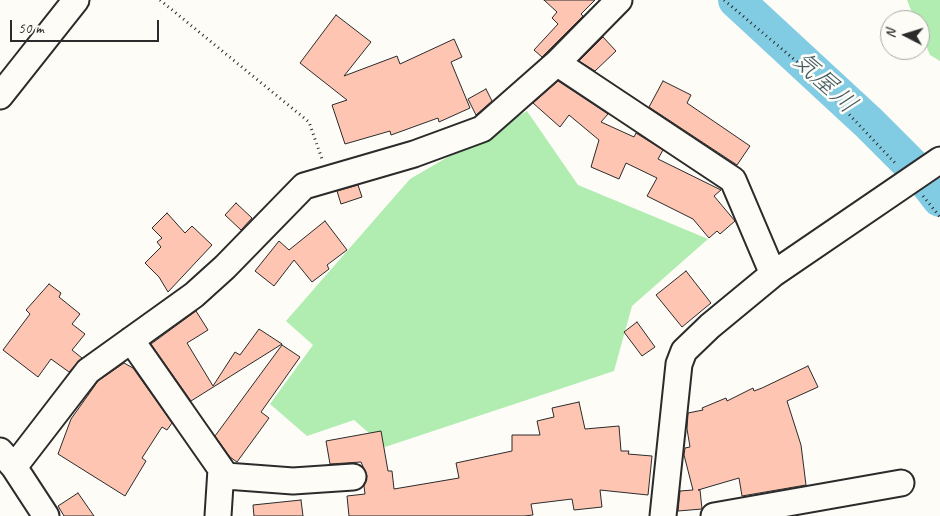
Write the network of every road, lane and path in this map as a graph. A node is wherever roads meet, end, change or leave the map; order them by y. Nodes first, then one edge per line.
1 (76, 0) edge
2 (160, 0) edge
3 (619, 0) edge
4 (724, 0) edge
5 (557, 64) junction
6 (0, 96) edge
7 (940, 160) edge
8 (328, 179) junction
9 (911, 180) junction
10 (940, 217) edge
11 (773, 274) junction
12 (131, 340) junction
13 (7, 459) edge
14 (221, 469) junction
15 (353, 477) dead end
16 (901, 483) dead end
17 (46, 516) edge
18 (218, 516) edge
19 (663, 516) edge
20 (714, 516) edge

1 - 6 street
2 - 8 path
3 - 5 street
4 - 9 path
5 - 8 street
5 - 11 street
7 - 9 street
8 - 12 street
9 - 10 path
9 - 11 street
11 - 19 street
12 - 13 street
12 - 14 street
13 - 17 street
14 - 15 street
14 - 18 street
16 - 20 street

